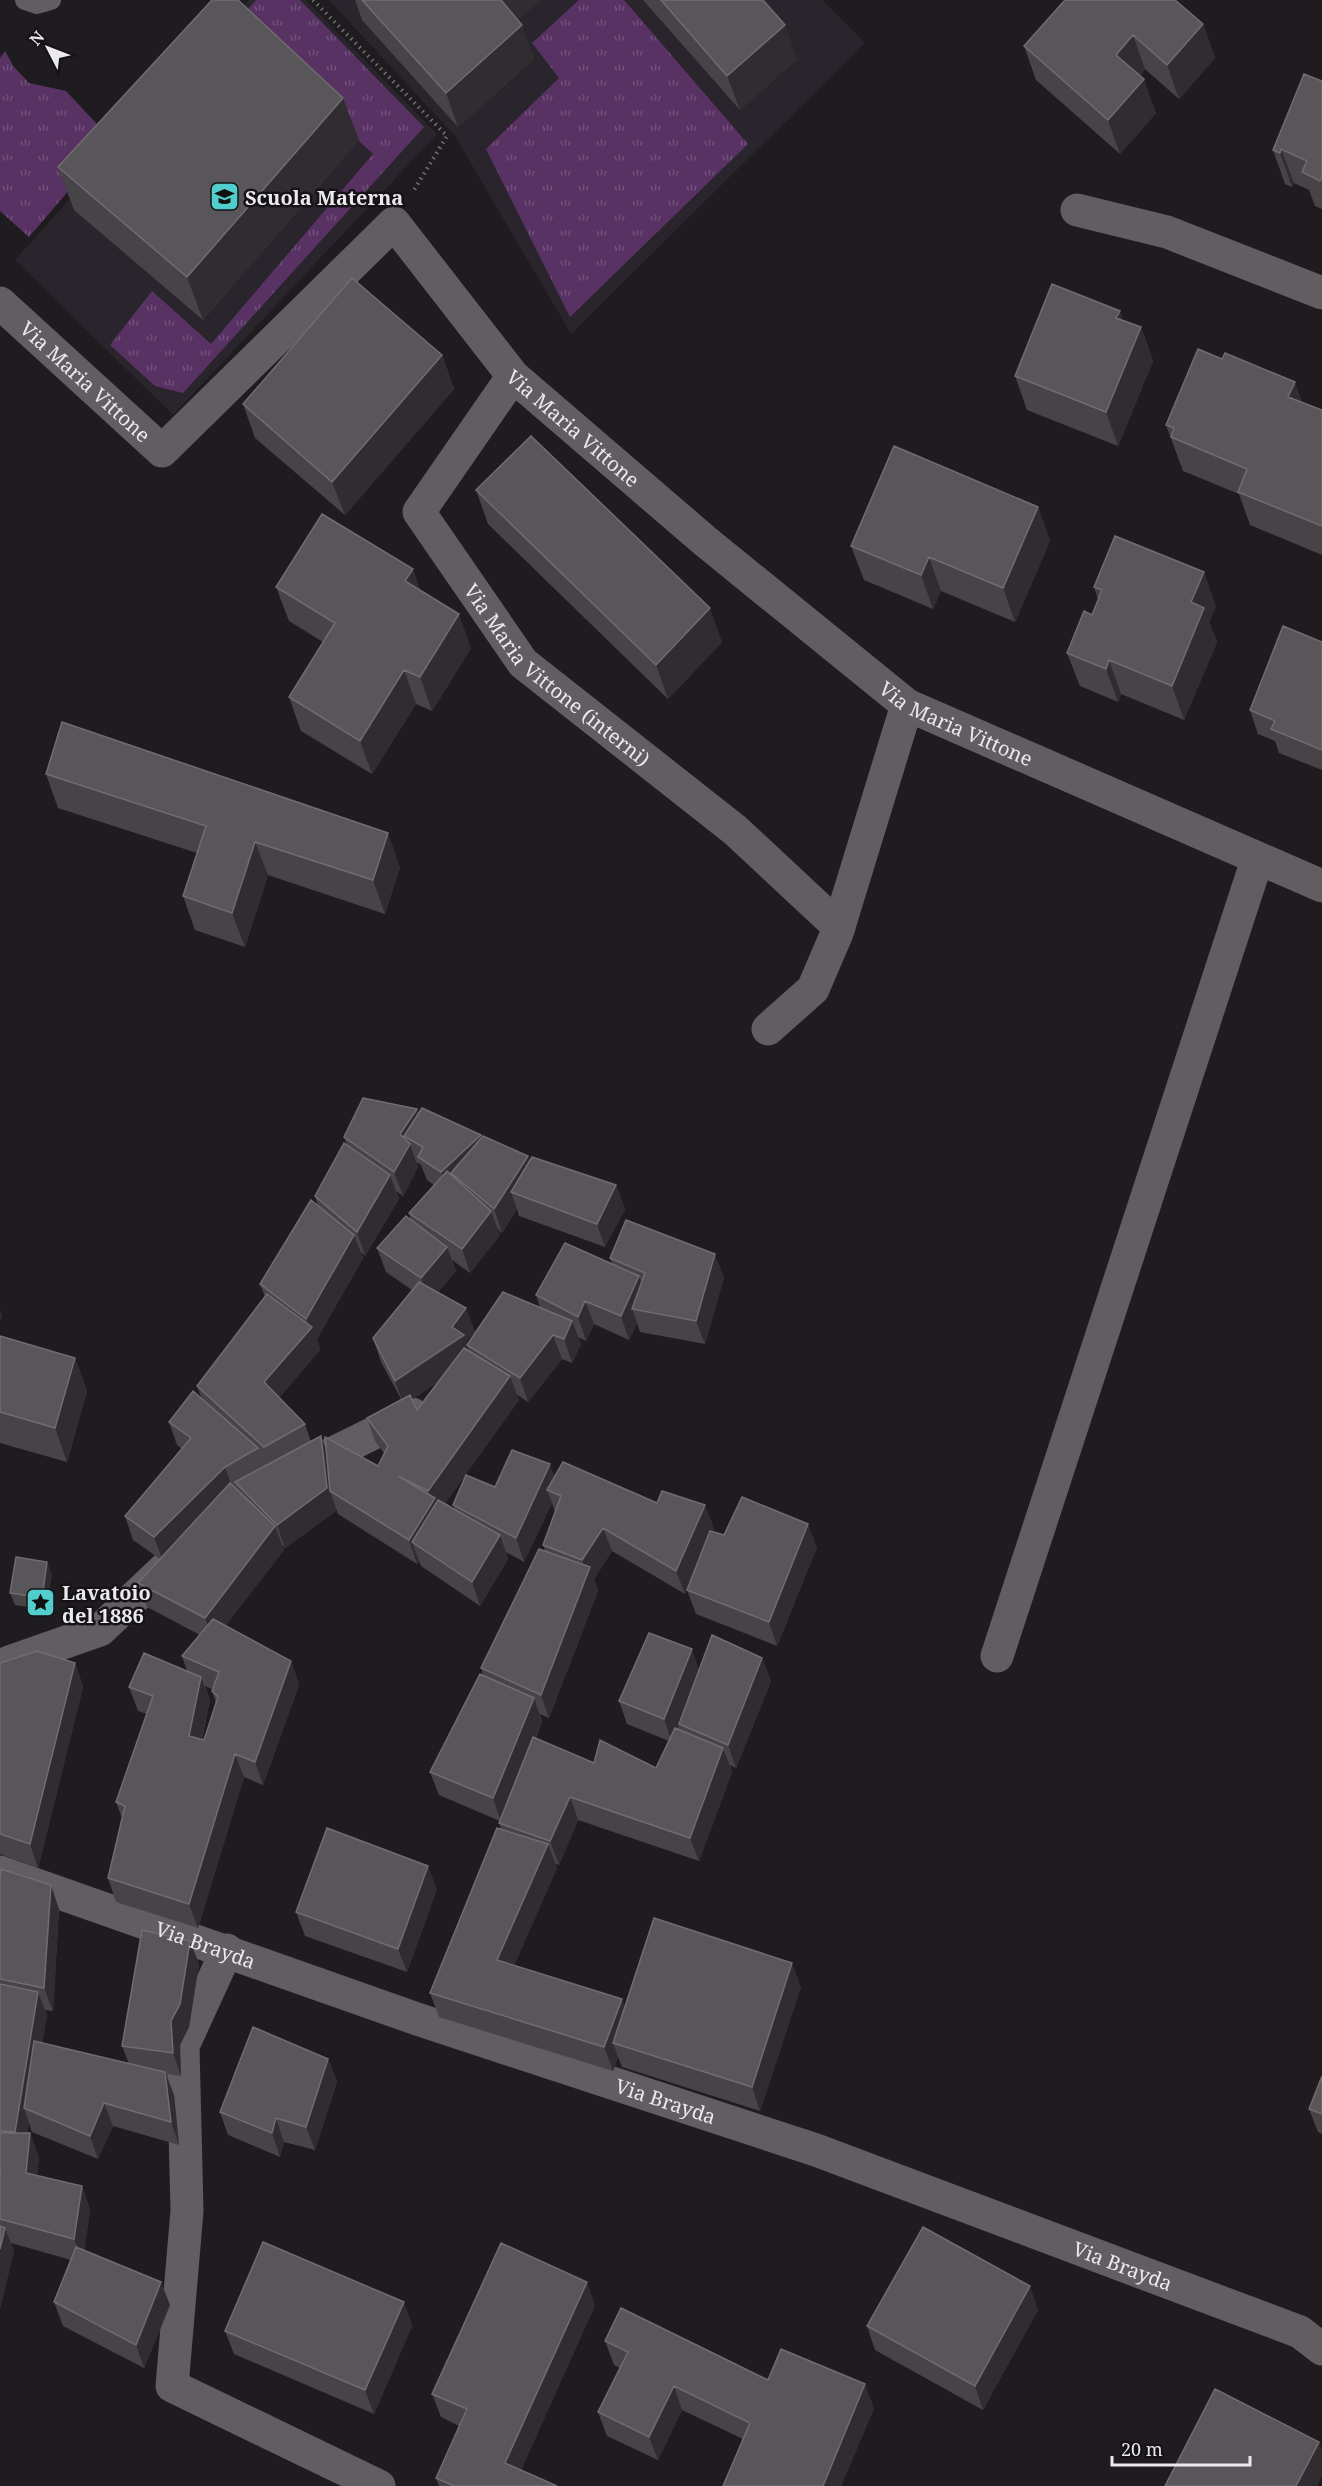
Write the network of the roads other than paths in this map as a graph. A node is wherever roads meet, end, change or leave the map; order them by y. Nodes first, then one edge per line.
1 (25, 0) edge
2 (51, 0) edge
3 (1077, 210) dead end
4 (1322, 293) edge
5 (0, 303) edge
6 (513, 376) junction
7 (907, 705) junction
8 (1257, 860) junction
9 (1322, 886) edge
10 (839, 927) junction
11 (768, 1029) dead end
12 (419, 1411) edge
13 (282, 1478) edge
14 (199, 1537) edge
15 (997, 1656) dead end
16 (0, 1689) edge
17 (0, 1872) edge
18 (227, 1950) junction
19 (435, 1987) edge
20 (420, 2019) junction
21 (1315, 2338) edge
22 (379, 2486) edge

1 - 2 lane
3 - 4 street
5 - 6 street, Via Maria Vittone
6 - 7 street, Via Maria Vittone
6 - 10 street, Via Maria Vittone (interni)
7 - 8 street, Via Maria Vittone
7 - 10 street
8 - 9 street, Via Maria Vittone
8 - 15 street
10 - 11 street
12 - 13 street
14 - 16 street
17 - 18 street, Via Brayda
18 - 20 street, Via Brayda
18 - 22 street
19 - 20 street
20 - 21 street, Via Brayda

